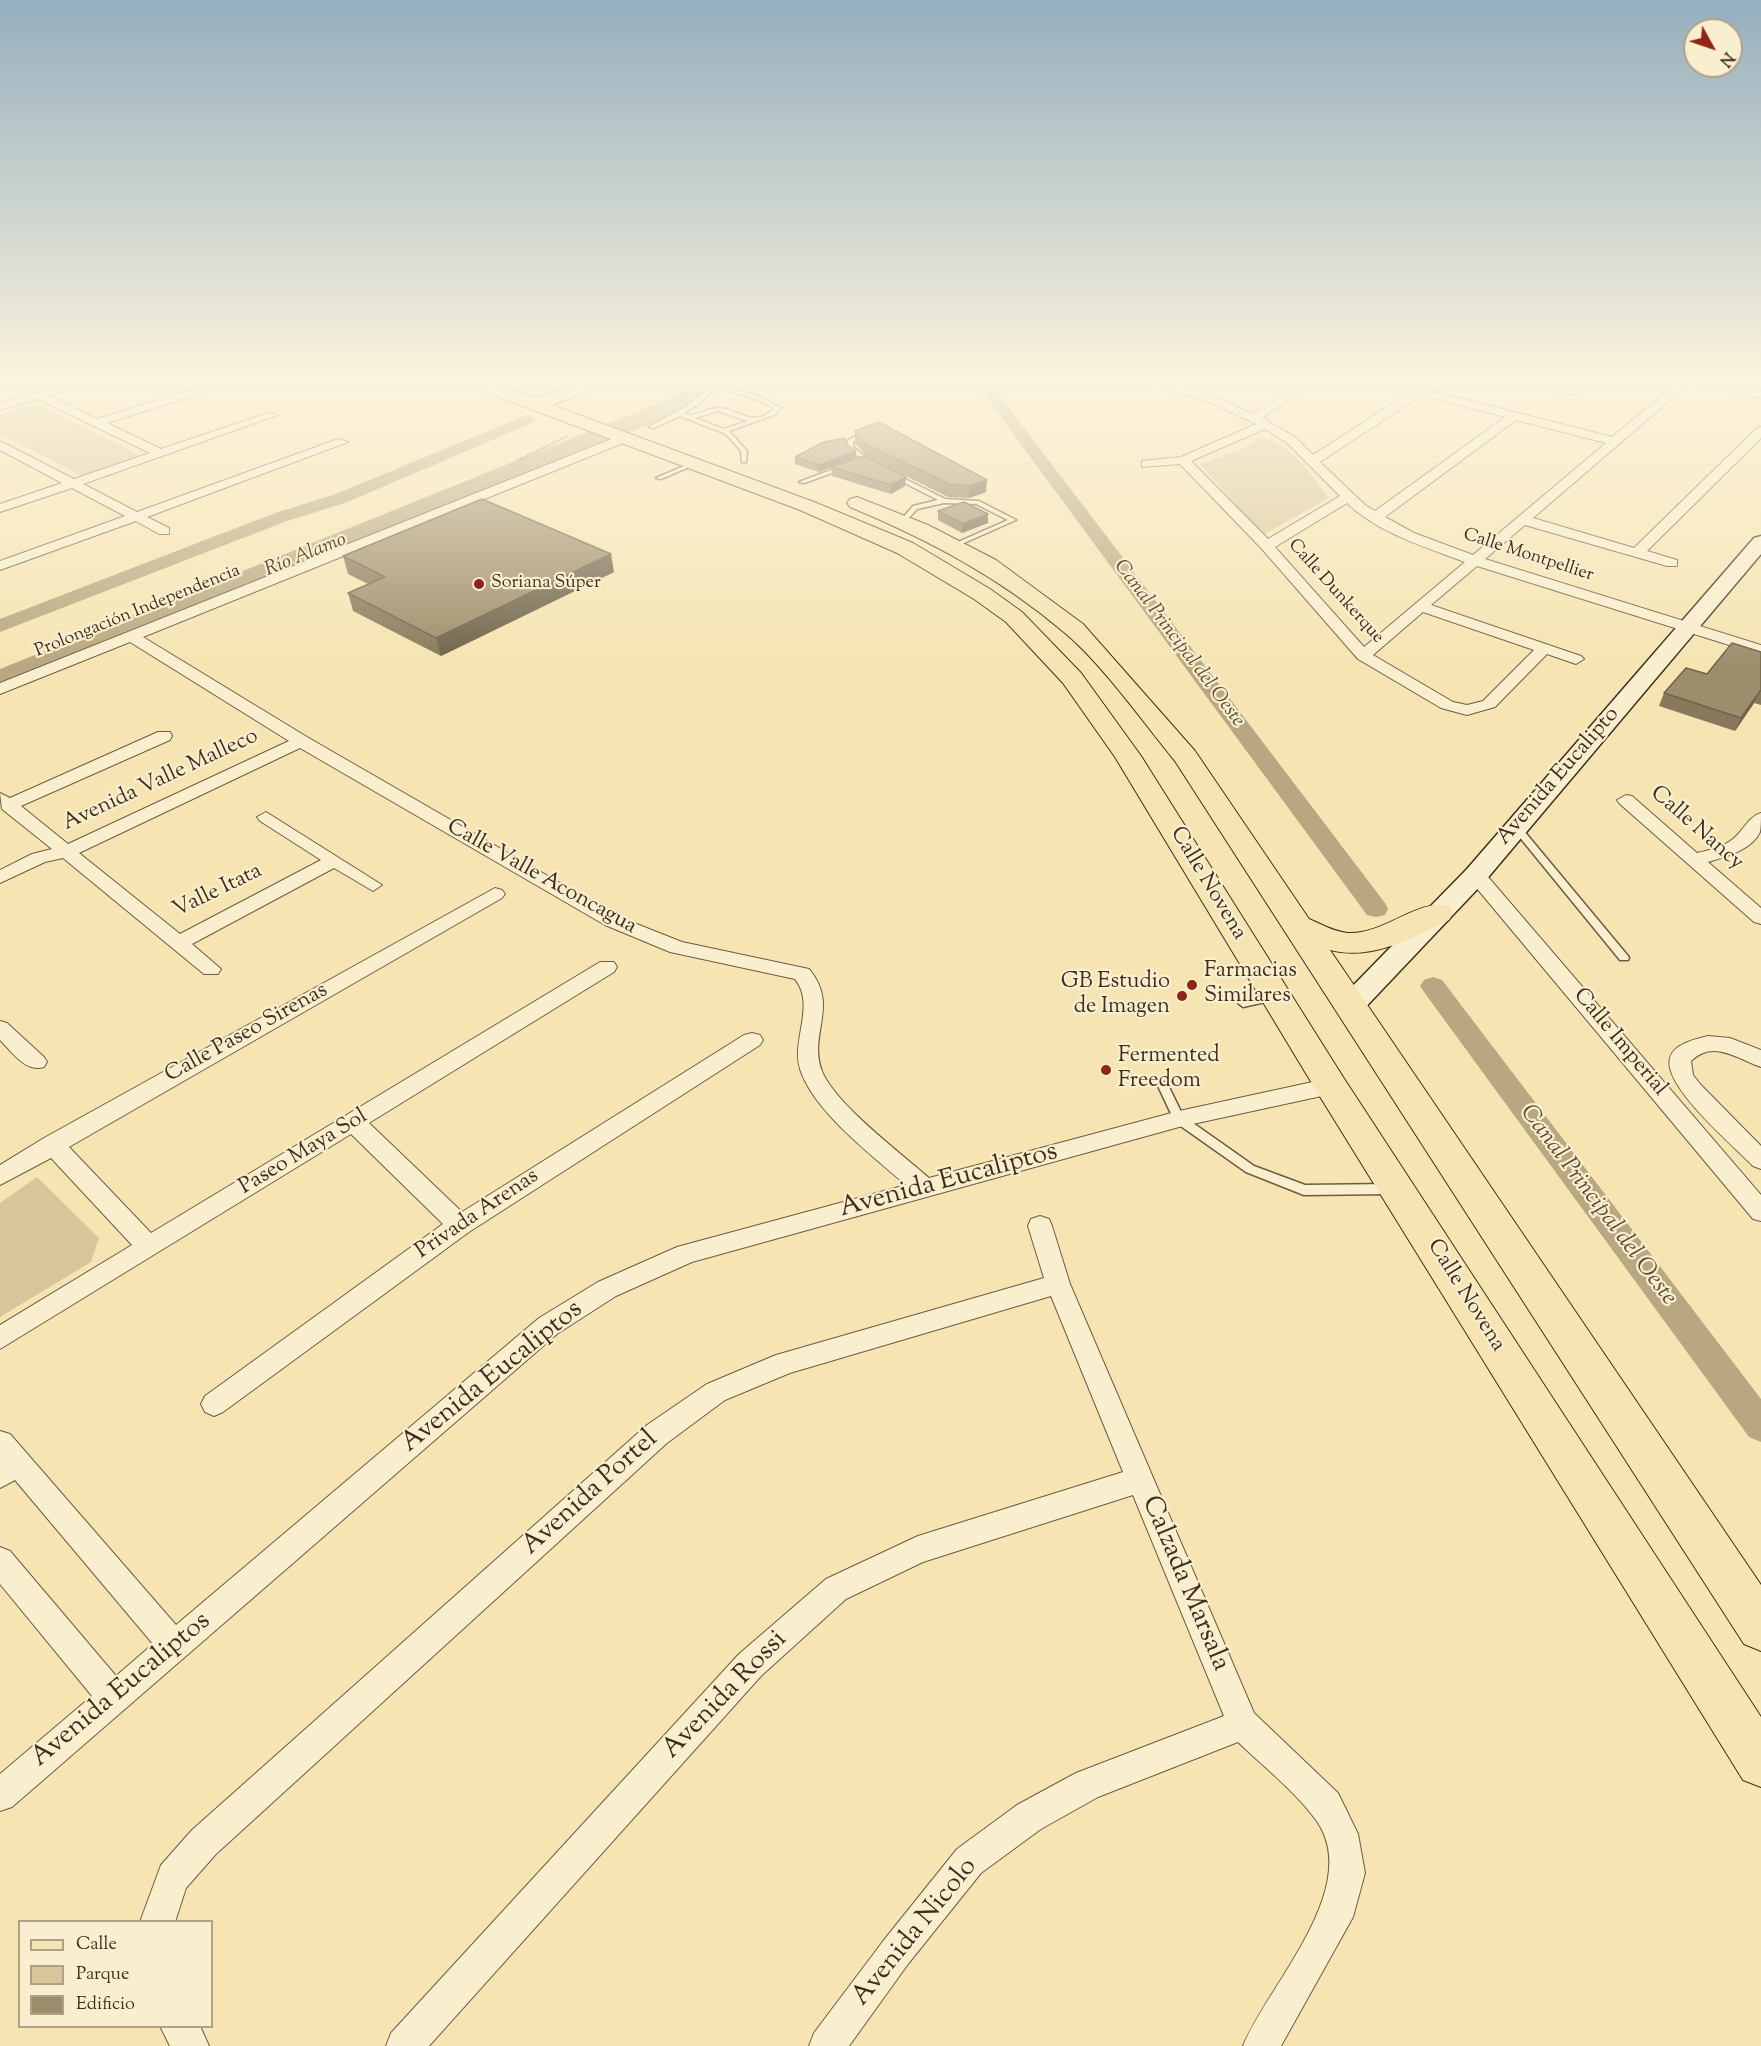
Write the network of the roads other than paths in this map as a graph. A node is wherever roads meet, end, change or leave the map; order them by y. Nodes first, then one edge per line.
1 (57, 474) edge
2 (98, 474) edge
3 (252, 474) edge
4 (531, 474) edge
5 (663, 474) edge
6 (763, 474) edge
7 (780, 474) edge
8 (892, 474) edge
9 (1197, 474) edge
10 (1326, 474) edge
11 (1434, 474) edge
12 (1577, 474) edge
13 (1717, 474) edge
14 (659, 478) dead end
15 (73, 483) junction
16 (1348, 497) junction
17 (944, 501) junction
18 (843, 505) junction
19 (0, 508) edge
20 (136, 516) junction
21 (1374, 518) junction
22 (1524, 519) junction
23 (903, 521) junction
24 (164, 531) dead end
25 (1761, 542) edge
26 (953, 546) junction
27 (1267, 546) junction
28 (1638, 552) junction
29 (1475, 561) junction
30 (1672, 563) dead end
31 (0, 566) edge
32 (996, 587) junction
33 (1422, 607) junction
34 (1689, 628) junction
35 (131, 636) junction
36 (1545, 648) junction
37 (1761, 650) edge
38 (1363, 656) junction
39 (1576, 658) dead end
40 (0, 689) edge
41 (164, 736) dead end
42 (294, 737) junction
43 (1626, 800) dead end
44 (4, 802) edge
45 (266, 817) dead end
46 (1761, 818) edge
47 (1516, 827) junction
48 (61, 847) junction
49 (1694, 859) junction
50 (333, 861) junction
51 (1476, 875) junction
52 (0, 877) edge
53 (373, 885) dead end
54 (495, 894) dead end
55 (1438, 914) junction
56 (1761, 918) edge
57 (1299, 926) junction
58 (180, 942) junction
59 (1624, 958) dead end
60 (607, 967) dead end
61 (211, 969) dead end
62 (1275, 996) junction
63 (1243, 1003) dead end
64 (1350, 1006) junction
65 (2, 1032) edge
66 (752, 1040) dead end
67 (1755, 1056) edge
68 (36, 1062) dead end
69 (1163, 1086) dead end
70 (1331, 1086) junction
71 (1179, 1119) junction
72 (354, 1122) junction
73 (52, 1144) junction
74 (1761, 1160) edge
75 (0, 1176) edge
76 (926, 1189) junction
77 (1397, 1189) junction
78 (1761, 1212) edge
79 (460, 1225) junction
80 (1040, 1226) dead end
81 (149, 1247) junction
82 (1058, 1284) junction
83 (0, 1338) edge
84 (214, 1404) dead end
85 (5, 1460) edge
86 (1139, 1480) junction
87 (0, 1561) edge
88 (1761, 1627) edge
89 (175, 1646) junction
90 (114, 1698) junction
91 (1243, 1724) junction
92 (1761, 1762) edge
93 (0, 1795) edge
94 (158, 1920) edge
95 (179, 2028) edge
96 (829, 2045) edge
97 (191, 2046) edge
98 (404, 2046) edge
99 (1261, 2046) edge

1 - 15 street
2 - 15 street
3 - 20 street
4 - 35 street, Prolongación Independencia
5 - 14 lane
6 - 18 main road, Calle Novena
7 - 18 main road, Calle Novena
8 - 17 lane
9 - 27 street, Calle Dunkerque
10 - 16 street, Calle Montpellier
11 - 21 street
12 - 22 street
13 - 28 street
15 - 19 street
15 - 20 street
16 - 21 street, Calle Montpellier
16 - 27 street
17 - 23 lane
17 - 26 lane
18 - 23 main road, Calle Novena
18 - 32 main road, Calle Novena
20 - 24 street
20 - 31 street
21 - 29 street, Calle Montpellier
22 - 28 street
22 - 29 street
23 - 26 main road, Calle Novena
25 - 34 street, Avenida Eucalipto
26 - 32 main road, Calle Novena
27 - 38 street, Calle Dunkerque
28 - 30 street
29 - 33 street
29 - 34 street, Calle Montpellier
32 - 57 main road, Calle Novena
32 - 62 main road, Calle Novena
33 - 36 street
33 - 38 street
34 - 37 street, Calle Montpellier
34 - 47 street, Avenida Eucalipto
35 - 40 street, Prolongación Independencia
35 - 42 street, Calle Valle Aconcagua
36 - 38 street, Calle Dunkerque
36 - 39 street
41 - 44 street
42 - 48 street, Avenida Valle Malleco
42 - 76 street, Calle Valle Aconcagua
43 - 49 street, Calle Nancy
44 - 48 street, Valle Itata
45 - 50 street
46 - 49 street
47 - 51 street, Avenida Eucalipto
47 - 59 lane
48 - 52 street, Avenida Valle Malleco
48 - 58 street, Valle Itata
49 - 56 street, Calle Nancy
50 - 53 street
50 - 58 street, Valle Itata
51 - 55 street, Avenida Eucalipto
51 - 78 street, Calle Imperial
54 - 73 street, Calle Paseo Sirenas
55 - 57 main road
55 - 64 street, Avenida Eucalipto
57 - 64 main road, Calle Novena
58 - 61 street
60 - 72 street, Paseo Maya Sol
62 - 63 lane
62 - 70 main road, Calle Novena
64 - 88 main road, Calle Novena
65 - 68 street
66 - 79 street, Privada Arenas
67 - 74 street
69 - 71 lane
70 - 71 street, Avenida Eucaliptos
70 - 77 main road, Calle Novena
71 - 76 street, Avenida Eucaliptos
71 - 77 lane
72 - 79 street
72 - 81 street, Paseo Maya Sol
73 - 75 street, Calle Paseo Sirenas
73 - 81 street
76 - 89 street, Avenida Eucaliptos
77 - 92 main road, Calle Novena
79 - 84 street, Privada Arenas
80 - 82 street, Calzada Marsala
81 - 83 street, Paseo Maya Sol
82 - 86 street, Calzada Marsala
82 - 94 street, Avenida Portel
85 - 89 street
86 - 91 street, Calzada Marsala
86 - 98 street, Avenida Rossi
87 - 90 street
89 - 90 street, Avenida Eucaliptos
90 - 93 street, Avenida Eucaliptos
91 - 96 street, Avenida Nicolo
91 - 99 street, Calzada Marsala
95 - 97 street

